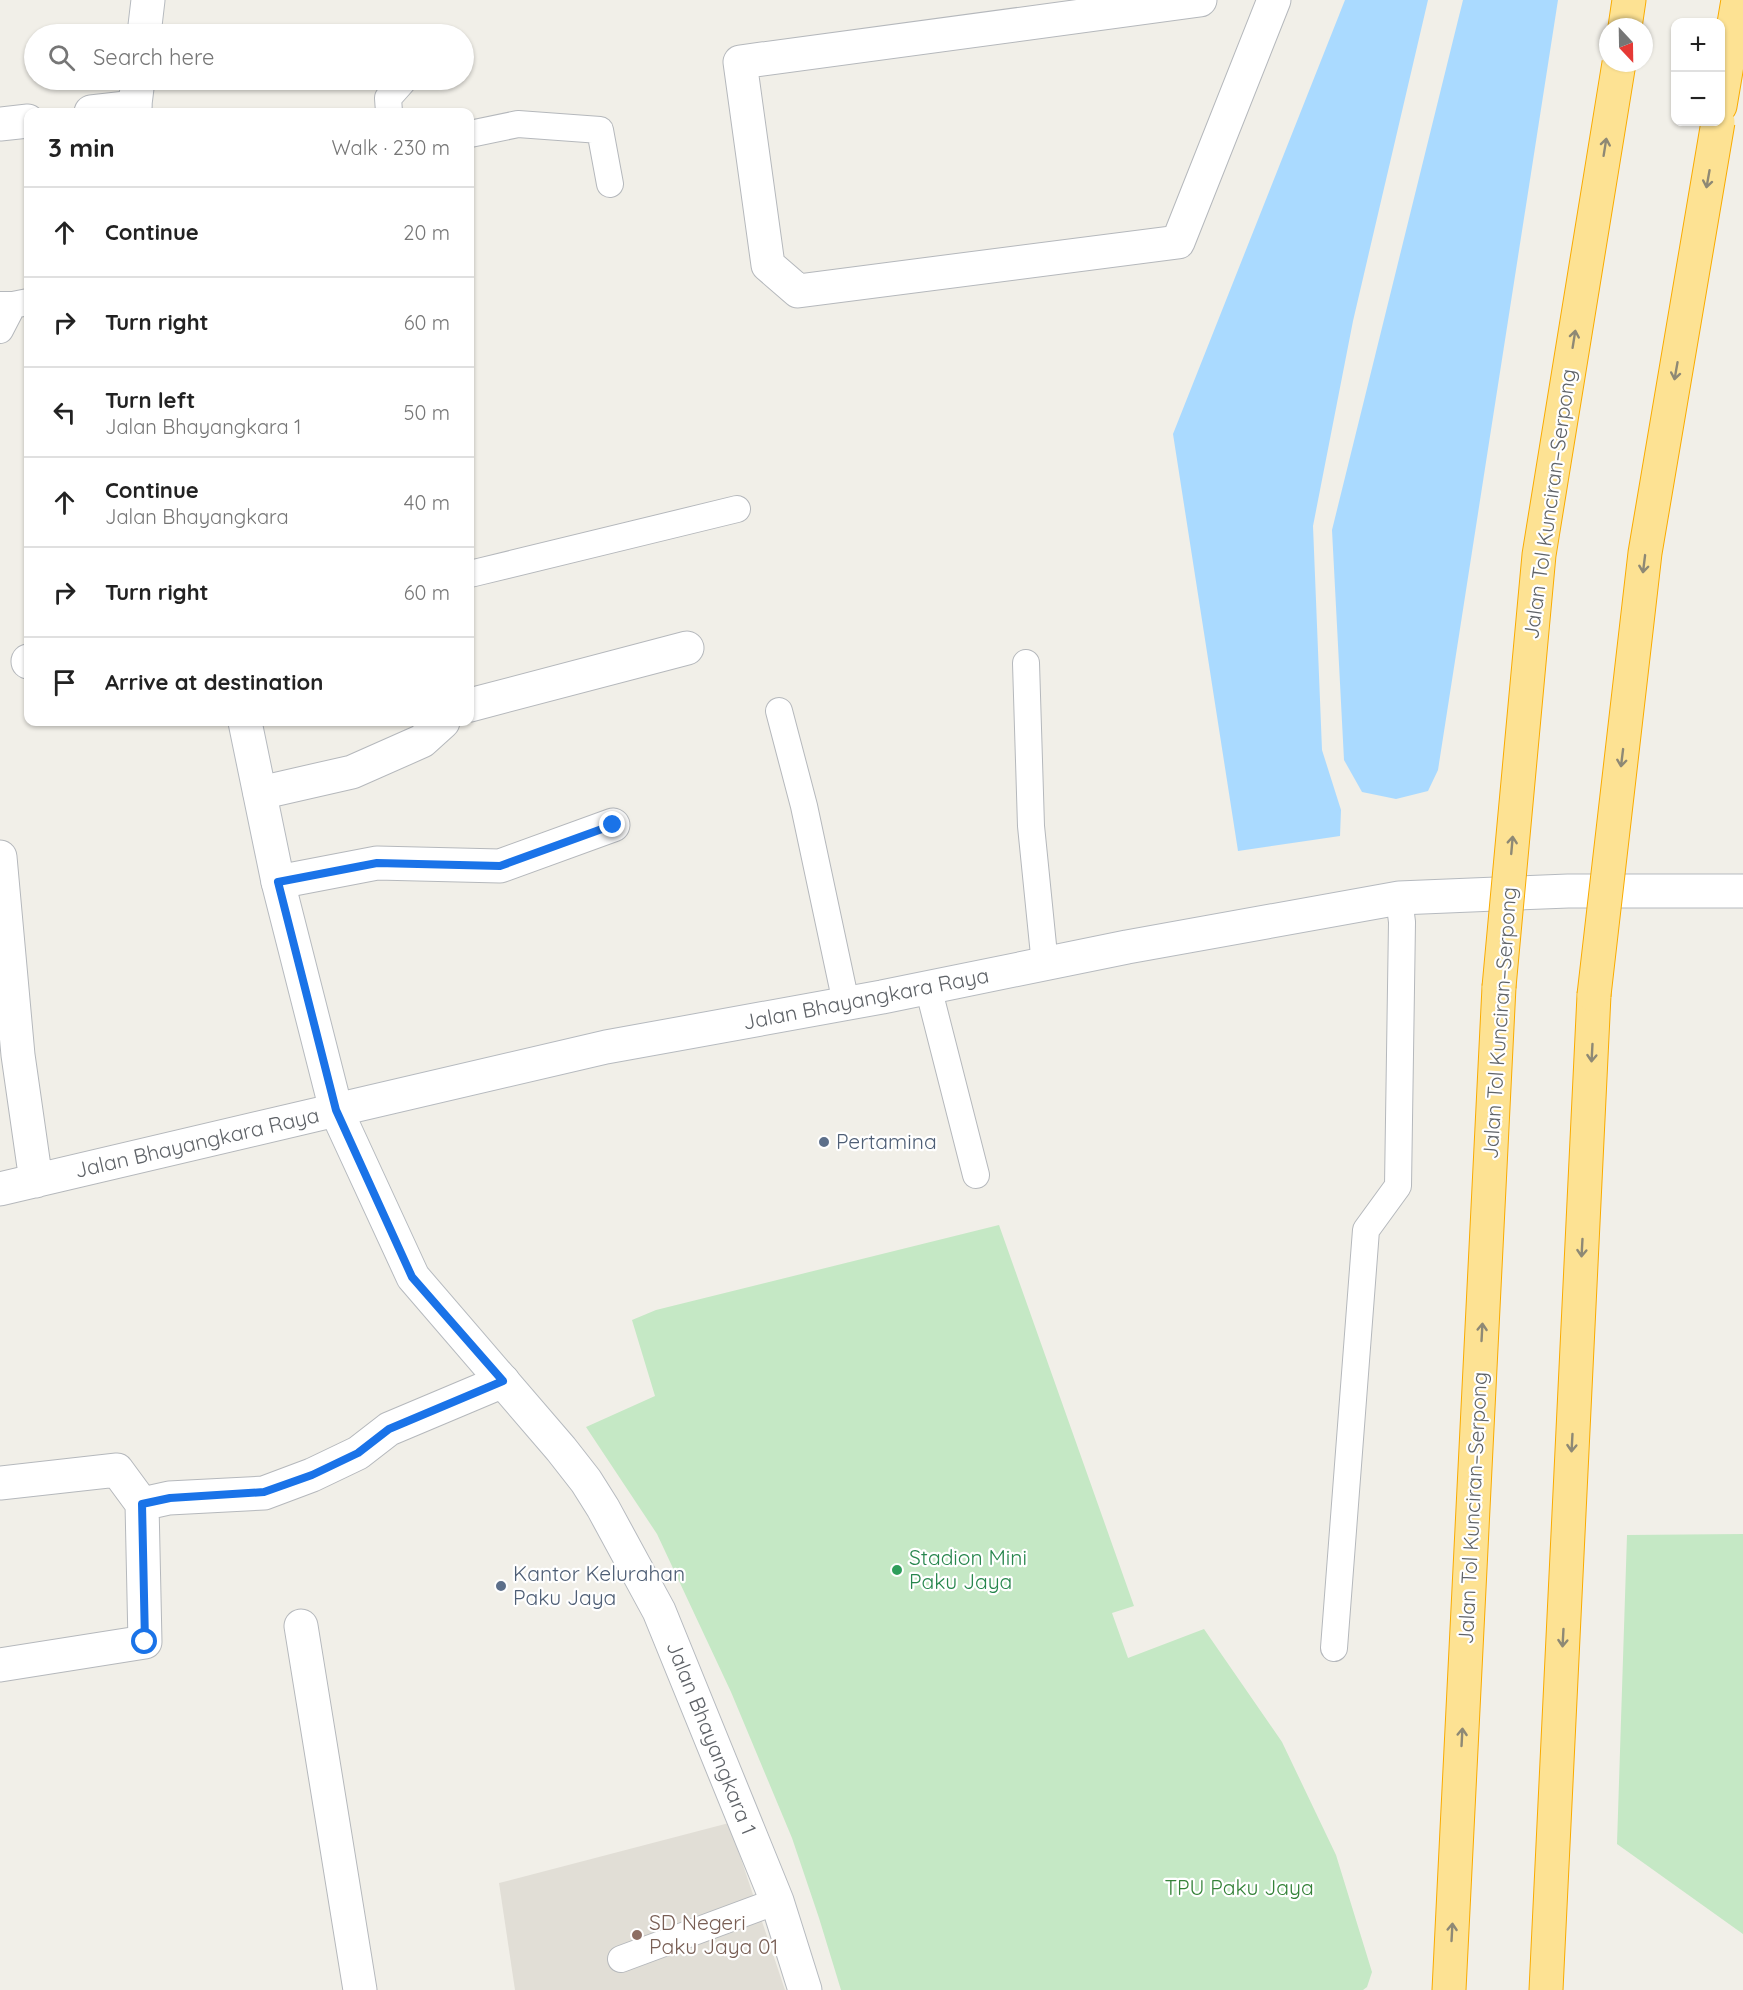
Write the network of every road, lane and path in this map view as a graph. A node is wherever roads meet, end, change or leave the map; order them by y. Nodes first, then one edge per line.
1 (1200, 0) edge
2 (1274, 0) edge
3 (1629, 0) edge
4 (1738, 0) edge
5 (151, 1) edge
6 (1626, 18) edge
7 (146, 24) edge
8 (1618, 72) edge
9 (1725, 77) edge
10 (395, 90) edge
11 (136, 100) edge
12 (106, 108) edge
13 (389, 108) edge
14 (24, 121) edge
15 (0, 124) edge
16 (1717, 126) edge
17 (474, 133) edge
18 (610, 184) dead end
19 (14, 304) edge
20 (0, 330) edge
21 (737, 509) dead end
22 (474, 573) edge
23 (687, 648) dead end
24 (1026, 663) dead end
25 (474, 704) edge
26 (780, 711) dead end
27 (246, 726) edge
28 (439, 726) edge
29 (260, 793) junction
30 (613, 825) dead end
31 (0, 857) edge
32 (278, 882) junction
33 (1743, 891) edge
34 (1399, 898) junction
35 (1045, 965) junction
36 (928, 987) junction
37 (846, 1003) junction
38 (336, 1110) junction
39 (976, 1175) dead end
40 (36, 1181) junction
41 (0, 1189) edge
42 (503, 1381) junction
43 (0, 1483) edge
44 (142, 1504) junction
45 (301, 1626) dead end
46 (1334, 1648) dead end
47 (0, 1665) edge
48 (777, 1901) junction
49 (621, 1959) dead end
50 (360, 1990) edge
51 (805, 1990) edge
52 (1449, 1990) edge
53 (1546, 1990) edge

1 - 2 street
3 - 6 highway
4 - 9 highway
5 - 7 street
52 -> 8 highway, Jalan Tol Kunciran–Serpong, bridge
10 - 13 lane
11 - 12 street
14 - 15 street
16 -> 53 highway, bridge
17 - 18 lane
19 - 20 lane
21 - 22 lane
23 - 25 street
24 - 35 lane
26 - 37 lane
27 - 29 street, Jalan Bhayangkara 1
28 - 29 street
29 - 32 street, Jalan Bhayangkara 1
30 - 32 street
31 - 40 street
32 - 38 street, Jalan Bhayangkara 1
33 - 34 street, Jalan Bhayangkara Raya
34 - 35 street, Jalan Bhayangkara Raya
34 - 46 lane
35 - 36 street, Jalan Bhayangkara Raya
36 - 37 street, Jalan Bhayangkara Raya
36 - 39 lane
37 - 38 street, Jalan Bhayangkara Raya
38 - 40 street, Jalan Bhayangkara Raya
38 - 42 street, Jalan Bhayangkara 1
40 - 41 street, Jalan Bhayangkara Raya
42 - 44 street
42 - 48 street, Jalan Bhayangkara 1
43 - 44 street
44 - 47 street
45 - 50 street
48 - 49 lane
48 - 51 street, Jalan Bhayangkara 1

